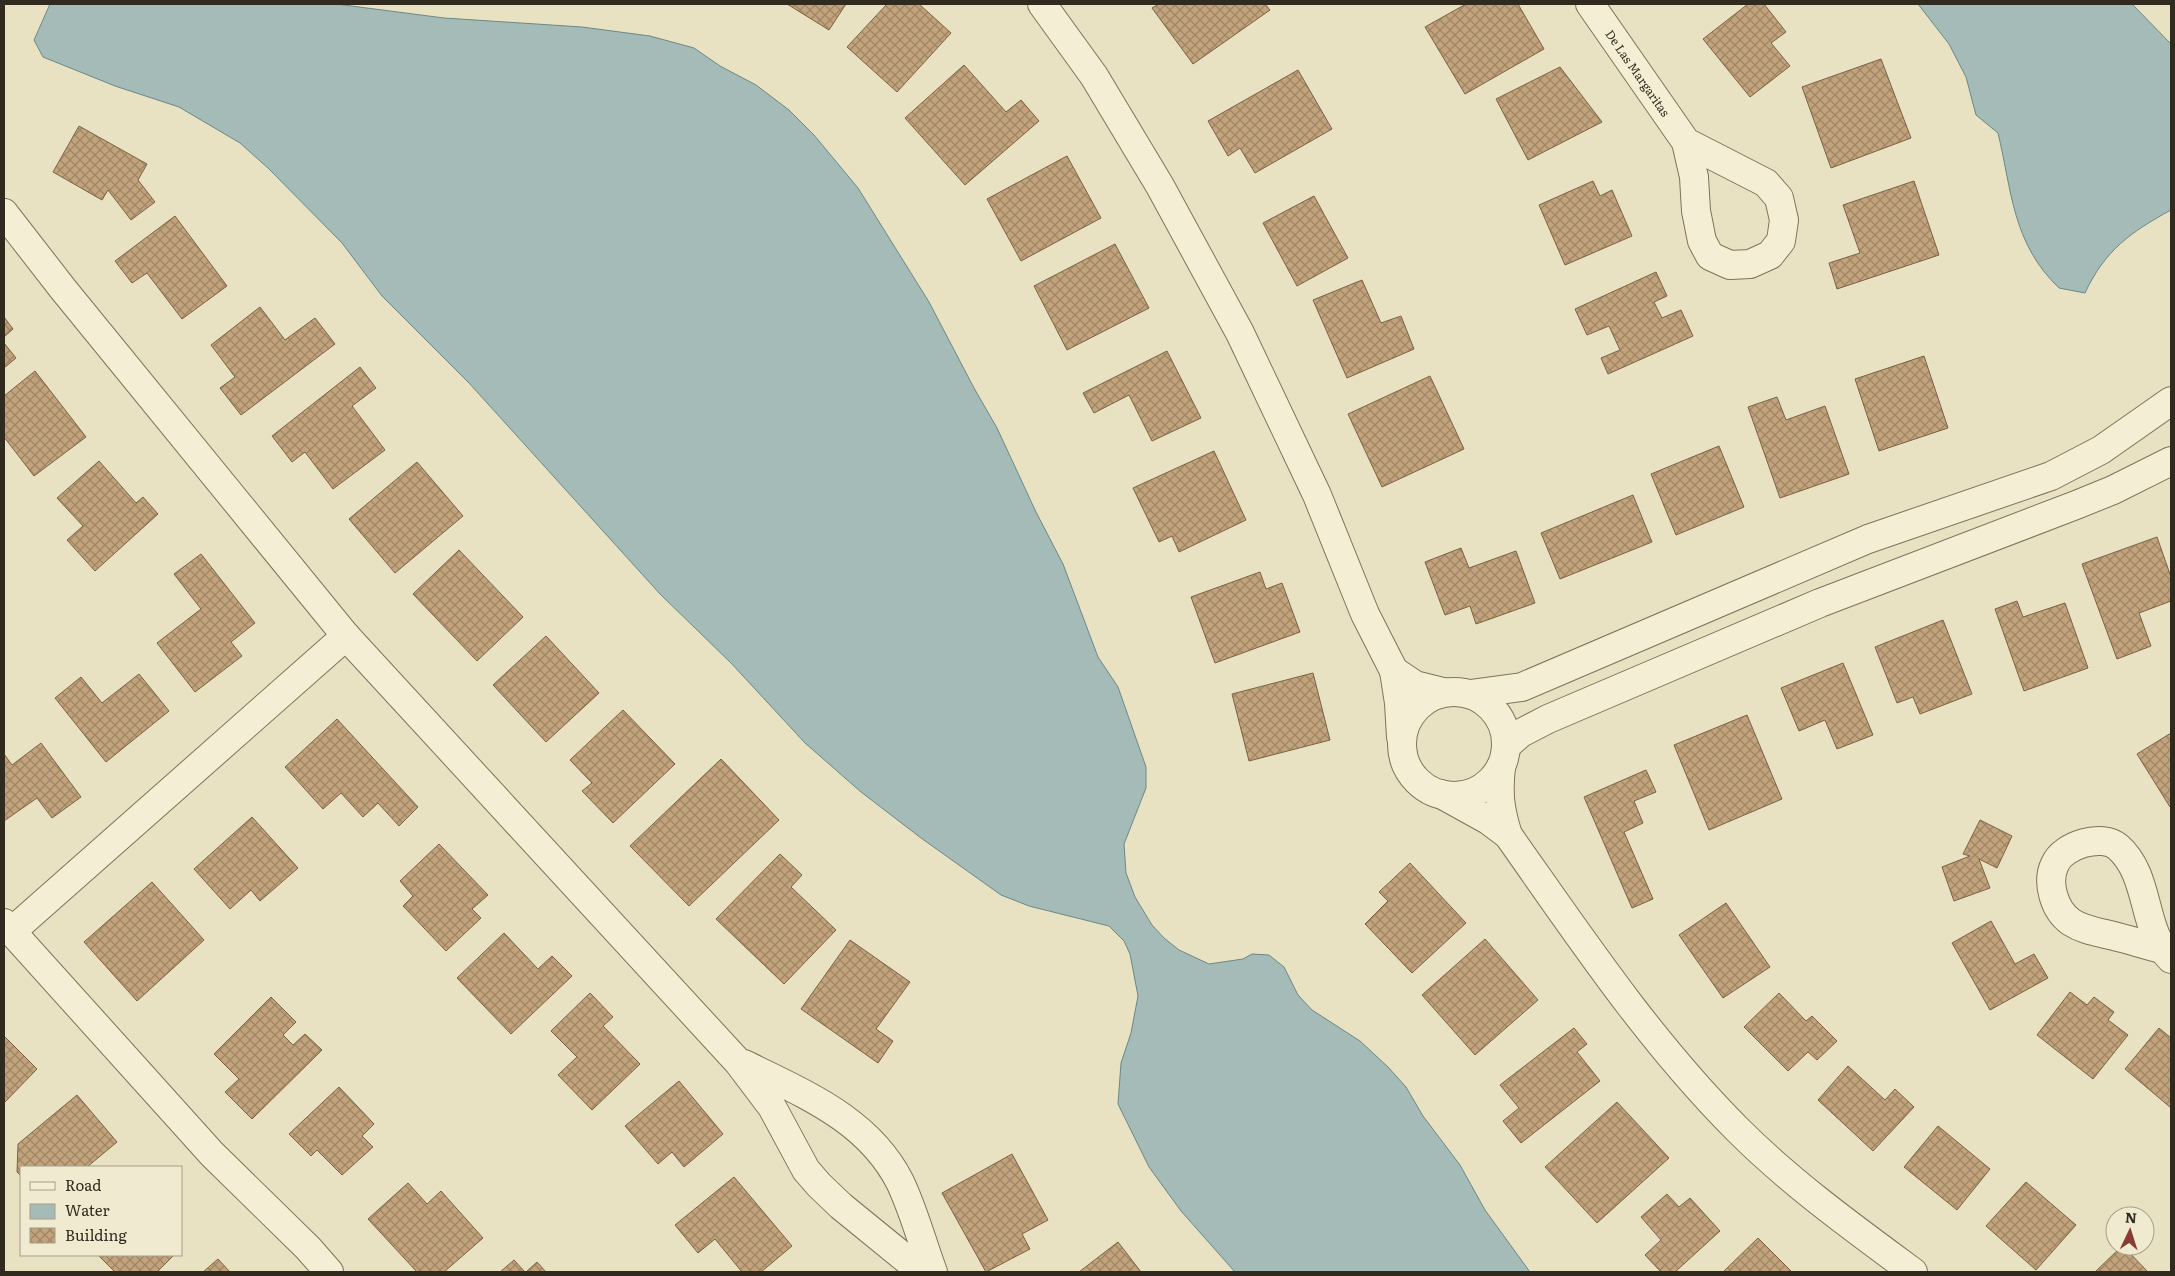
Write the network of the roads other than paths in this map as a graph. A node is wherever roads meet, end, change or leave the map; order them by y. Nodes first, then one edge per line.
1 (1042, 4) edge
2 (1590, 4) edge
3 (1686, 142) junction
4 (4, 213) edge
5 (2171, 401) edge
6 (2171, 461) edge
7 (346, 636) junction
8 (1394, 671) junction
9 (1443, 692) junction
10 (1470, 694) junction
11 (1402, 742) junction
12 (1504, 757) junction
13 (1441, 794) junction
14 (1508, 835) junction
15 (8, 927) edge
16 (2167, 954) edge
17 (738, 1062) junction
18 (329, 1272) edge
19 (922, 1272) edge
20 (933, 1272) edge
21 (1913, 1272) edge

1 - 8 street
2 - 3 street, De Las Margaritas
3 - 3 street, De Las Margaritas
4 - 7 street
5 - 10 street
6 - 12 street
7 - 15 street
7 - 17 street
8 - 9 street
8 - 11 street
9 - 10 street
9 - 11 street
10 - 12 street
11 - 13 street
12 - 13 street
12 - 14 street
13 - 14 street
14 - 21 street
15 - 18 street
16 - 16 street
17 - 19 street
17 - 20 street

